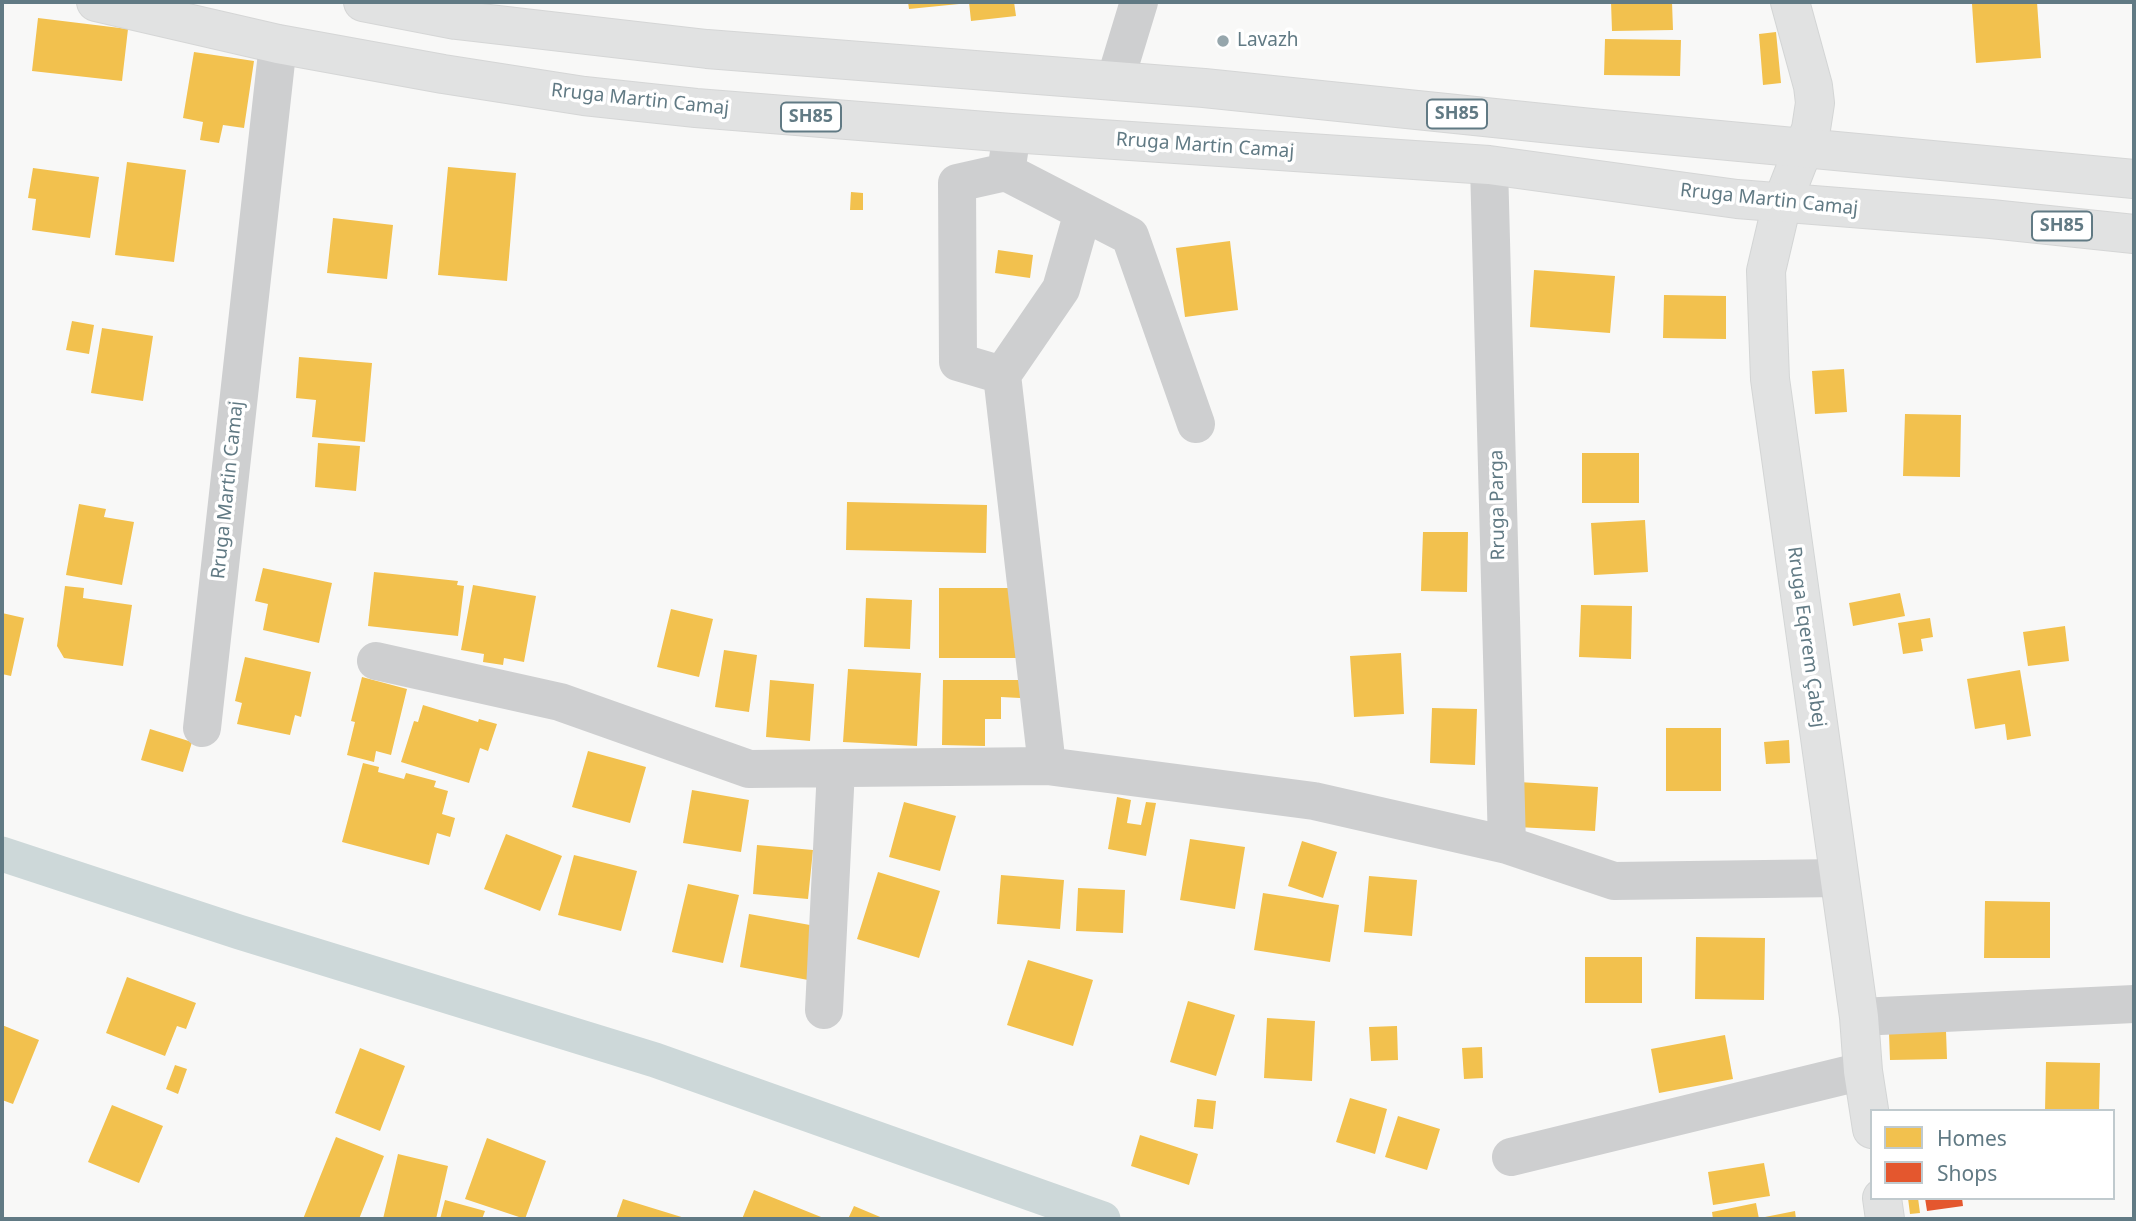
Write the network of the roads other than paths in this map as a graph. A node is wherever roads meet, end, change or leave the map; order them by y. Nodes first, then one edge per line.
1 (96, 2) edge
2 (363, 2) edge
3 (1139, 2) edge
4 (1790, 2) edge
5 (278, 44) junction
6 (1115, 81) junction
7 (1011, 133) junction
8 (1803, 148) junction
9 (1489, 165) junction
10 (1006, 172) junction
11 (2134, 179) edge
12 (1782, 203) junction
13 (1083, 212) junction
14 (2134, 233) edge
15 (1002, 375) junction
16 (1196, 424) dead end
17 (376, 660) dead end
18 (202, 728) dead end
19 (1047, 766) junction
20 (836, 769) junction
21 (1507, 845) junction
22 (1840, 878) junction
23 (2134, 1004) edge
24 (824, 1010) dead end
25 (1859, 1017) junction
26 (1863, 1071) junction
27 (1870, 1116) edge
28 (1511, 1157) dead end
29 (1882, 1200) edge
30 (1885, 1219) edge

1 - 5 main road, Rruga Martin Camaj / SH85
2 - 6 main road, SH85
3 - 6 street
4 - 8 main road, Rruga Eqerem Çabej
5 - 7 main road, Rruga Martin Camaj / SH85
5 - 18 street, Rruga Martin Camaj
6 - 8 main road, SH85
7 - 9 main road, Rruga Martin Camaj / SH85
7 - 10 street
8 - 11 main road, SH85
8 - 12 main road, Rruga Eqerem Çabej
9 - 12 main road, Rruga Martin Camaj / SH85
9 - 21 street, Rruga Parga
10 - 13 street
10 - 15 street
12 - 14 main road, Rruga Martin Camaj / SH85
12 - 22 main road, Rruga Eqerem Çabej
13 - 15 street
13 - 16 street
15 - 19 street
17 - 20 street
19 - 20 street
19 - 21 street
20 - 24 street
21 - 22 street
22 - 25 main road, Rruga Eqerem Çabej
23 - 25 street
25 - 26 main road, Rruga Eqerem Çabej
26 - 27 main road, Rruga Eqerem Çabej
26 - 28 street
29 - 30 main road

